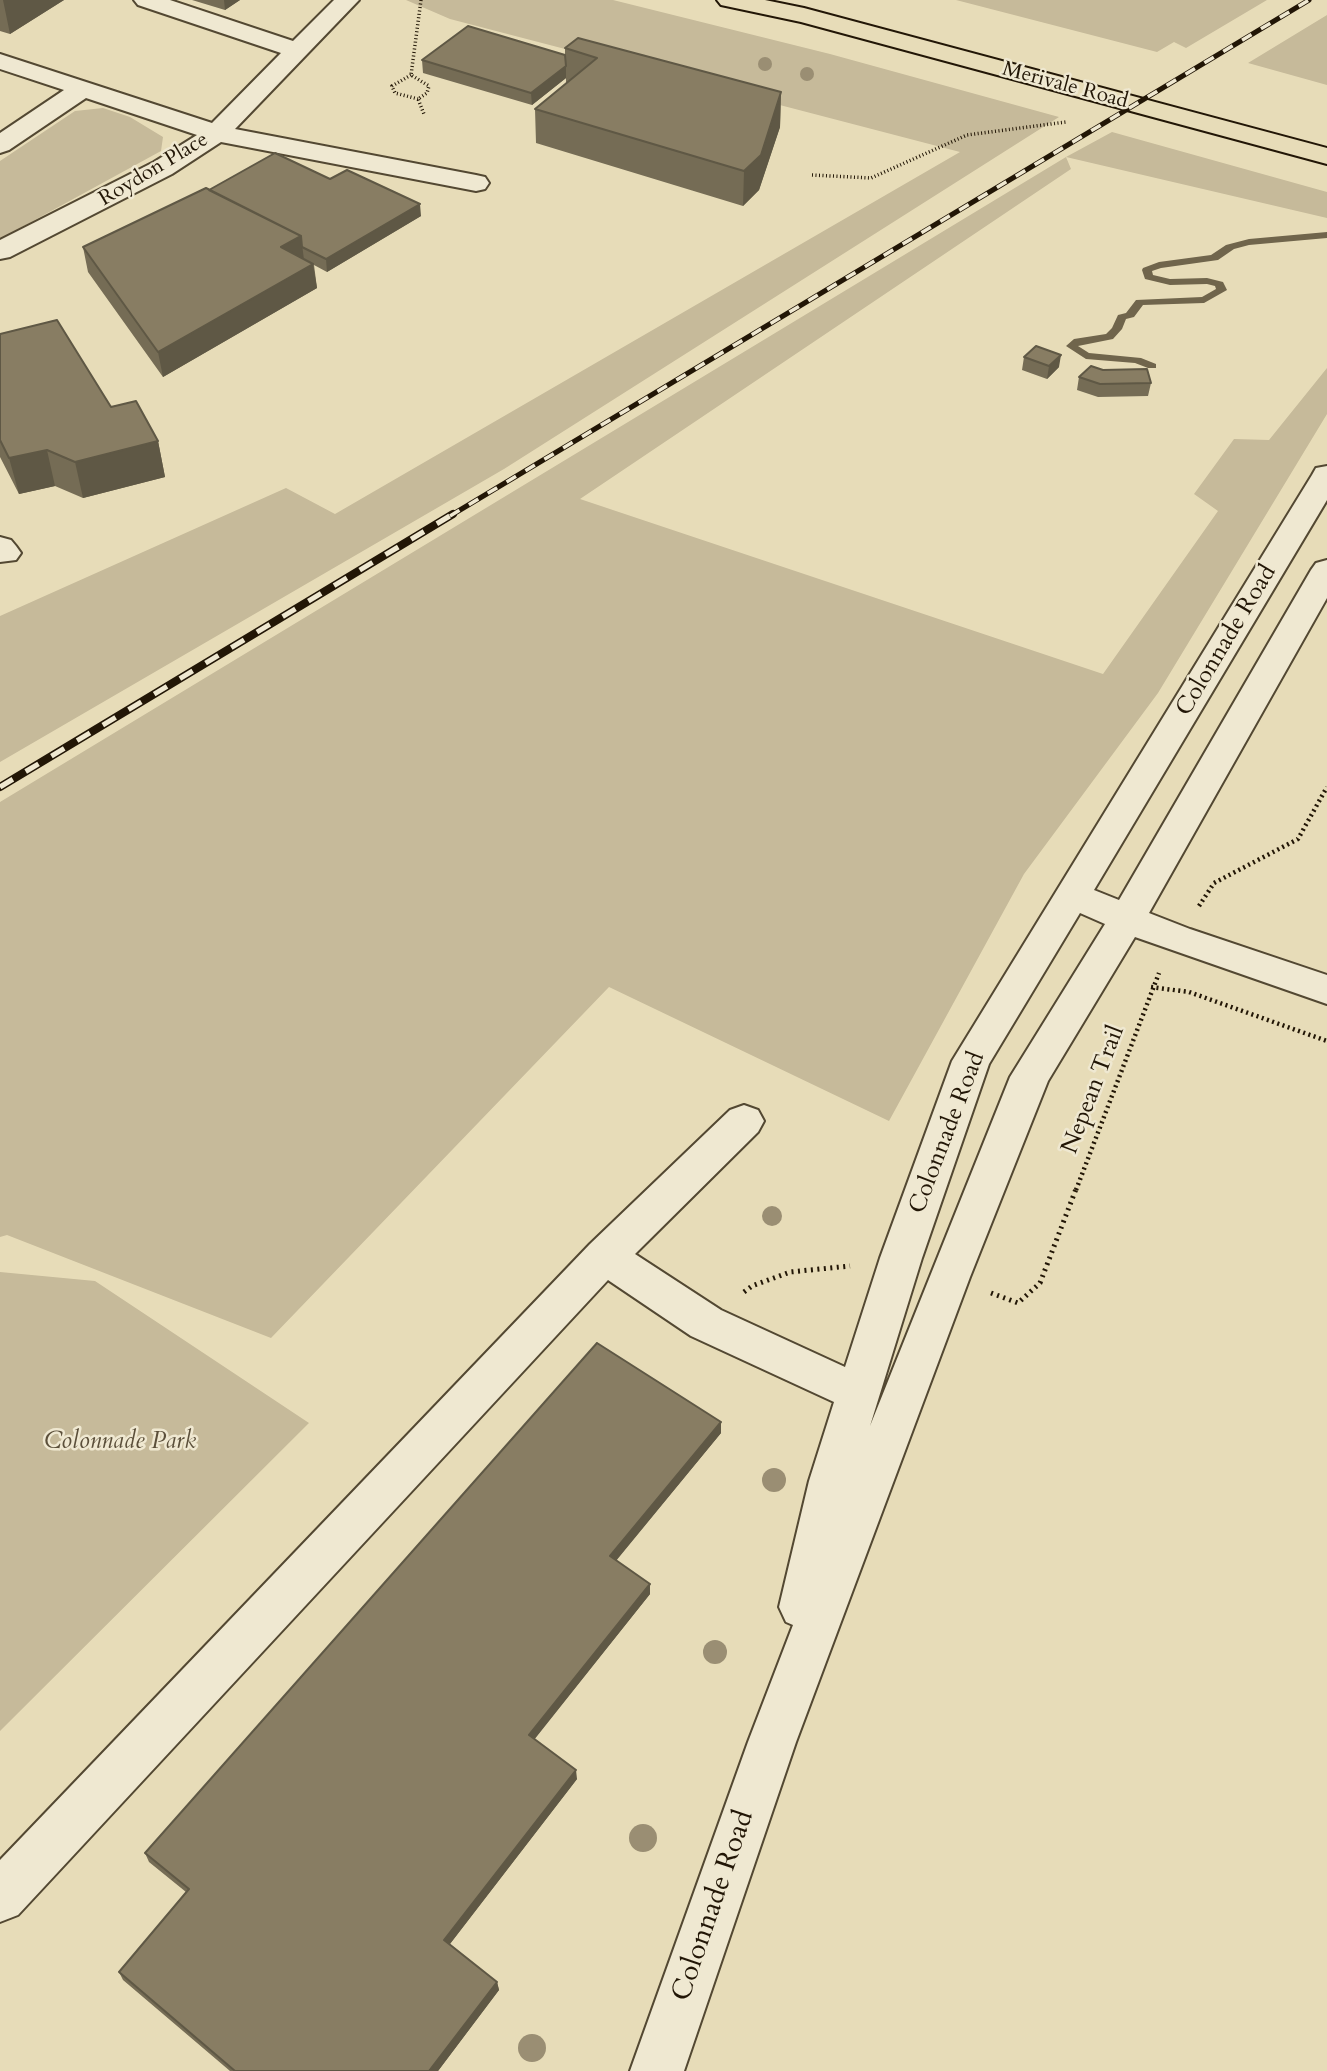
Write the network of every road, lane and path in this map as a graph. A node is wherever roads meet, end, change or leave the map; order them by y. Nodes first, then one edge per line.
1 (146, 0) edge
2 (346, 0) edge
3 (421, 0) edge
4 (729, 0) edge
5 (763, 0) edge
6 (804, 15) junction
7 (298, 51) junction
8 (0, 61) edge
9 (411, 75) junction
10 (83, 89) junction
11 (418, 99) junction
12 (1138, 105) junction
13 (424, 114) dead end
14 (217, 133) junction
15 (0, 145) edge
16 (1327, 156) edge
17 (812, 175) dead end
18 (476, 183) dead end
19 (0, 251) edge
20 (1327, 475) edge
21 (1327, 570) edge
22 (1327, 787) edge
23 (1214, 883) dead end
24 (1073, 896) junction
25 (1128, 919) junction
26 (1327, 990) edge
27 (1327, 1041) edge
28 (744, 1121) dead end
29 (605, 1256) junction
30 (858, 1266) dead end
31 (950, 1277) junction
32 (706, 1324) junction
33 (859, 1393) junction
34 (772, 1742) junction
35 (0, 1897) edge
36 (657, 2071) edge

1 - 7 street
2 - 7 street, Roydon Place
3 - 9 path
4 - 6 main road, Merivale Road
5 - 6 main road, Merivale Road
6 - 12 main road, Merivale Road
7 - 14 street, Roydon Place
8 - 10 street
9 - 11 path
9 - 11 path
10 - 14 street
10 - 15 street
11 - 13 path
12 - 16 main road, Merivale Road
12 - 17 path
14 - 18 street
14 - 19 street, Roydon Place
20 - 24 street, Colonnade Road
21 - 25 street, Colonnade Road
22 - 23 path
24 - 25 street
24 - 33 street, Colonnade Road
25 - 26 street
25 - 31 street, Colonnade Road
27 - 31 path, Nepean Trail
28 - 29 street
29 - 32 street
29 - 35 street
30 - 32 path
31 - 34 street, Colonnade Road
32 - 33 street
33 - 34 street, Colonnade Road
34 - 36 street, Colonnade Road

